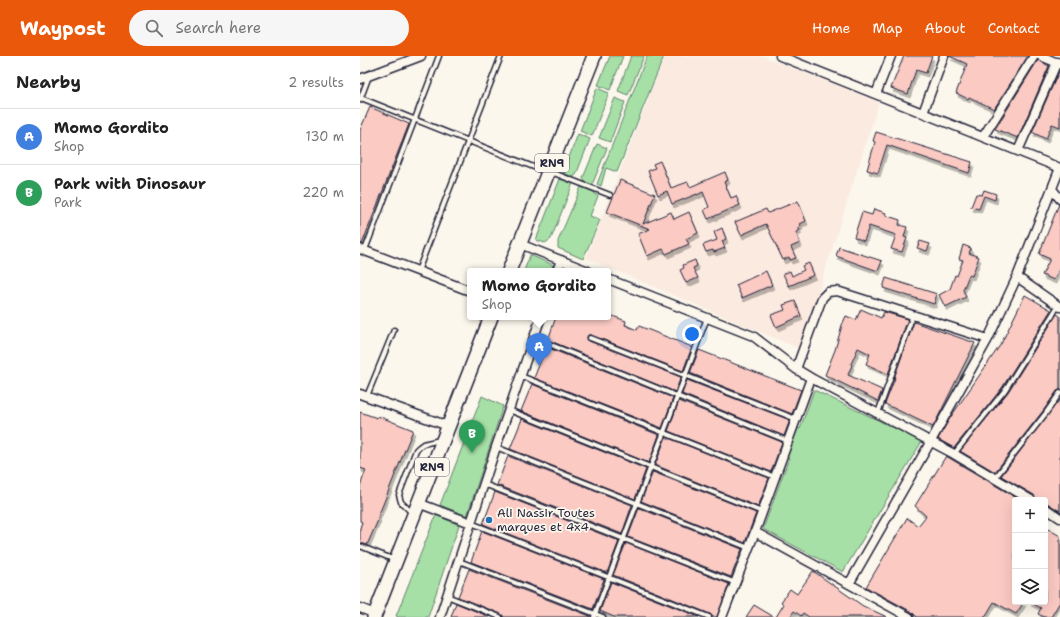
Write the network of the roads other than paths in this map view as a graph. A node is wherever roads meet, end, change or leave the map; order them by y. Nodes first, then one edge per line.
1 (421, 56) edge
2 (439, 56) edge
3 (501, 56) edge
4 (594, 56) edge
5 (780, 56) edge
6 (892, 56) edge
7 (944, 56) edge
8 (1034, 56) edge
9 (1041, 56) edge
10 (798, 59) edge
11 (1058, 63) edge
12 (370, 75) junction
13 (360, 79) edge
14 (876, 94) junction
15 (360, 99) edge
16 (923, 113) junction
17 (414, 119) junction
18 (983, 137) junction
19 (468, 141) junction
20 (1018, 151) junction
21 (1060, 168) edge
22 (548, 172) junction
23 (1052, 189) junction
24 (610, 195) dead end
25 (1060, 199) edge
26 (520, 244) junction
27 (362, 250) edge
28 (561, 260) junction
29 (510, 268) edge
30 (558, 268) edge
31 (581, 268) edge
32 (417, 271) junction
33 (1017, 277) junction
34 (611, 280) edge
35 (467, 290) edge
36 (1059, 306) edge
37 (913, 315) junction
38 (708, 318) junction
39 (490, 320) edge
40 (540, 320) edge
41 (394, 330) dead end
42 (534, 338) junction
43 (590, 338) dead end
44 (988, 339) junction
45 (796, 369) junction
46 (520, 376) junction
47 (686, 376) junction
48 (810, 378) junction
49 (1060, 393) edge
50 (362, 395) edge
51 (678, 396) junction
52 (508, 410) junction
53 (878, 413) junction
54 (796, 419) junction
55 (448, 426) junction
56 (664, 433) junction
57 (442, 440) junction
58 (788, 440) junction
59 (931, 441) junction
60 (496, 447) junction
61 (954, 454) junction
62 (651, 467) junction
63 (775, 477) junction
64 (995, 478) junction
65 (484, 484) junction
66 (1026, 497) edge
67 (418, 503) junction
68 (637, 503) junction
69 (1048, 510) edge
70 (763, 512) junction
71 (414, 515) junction
72 (1060, 518) edge
73 (471, 524) junction
74 (755, 532) junction
75 (624, 539) junction
76 (360, 546) edge
77 (749, 548) junction
78 (396, 560) junction
79 (459, 561) junction
80 (609, 578) junction
81 (736, 583) junction
82 (849, 584) junction
83 (447, 596) junction
84 (360, 608) edge
85 (594, 615) edge
86 (375, 616) edge
87 (440, 617) edge
88 (500, 617) edge
89 (603, 617) edge
90 (709, 617) edge
91 (722, 617) edge
92 (909, 617) edge

1 - 12 street
2 - 17 lane
3 - 19 lane
4 - 22 main road, RN9
5 - 10 street
6 - 14 street
7 - 16 street
8 - 18 street
9 - 11 street
10 - 14 street
11 - 20 street
12 - 13 street
12 - 15 lane
14 - 16 street
15 - 17 lane
16 - 18 street
17 - 19 lane
17 - 27 lane
18 - 20 street
19 - 22 lane
19 - 32 lane
20 - 21 street
21 - 23 street
22 - 24 lane
22 - 26 main road, RN9
23 - 25 street
23 - 33 street
26 - 28 street
26 - 29 main road, RN9
27 - 32 street
28 - 30 street
28 - 31 street
32 - 35 street
33 - 36 street
33 - 44 street
34 - 38 street
36 - 61 lane
37 - 44 street
37 - 45 street
37 - 53 lane
38 - 45 street
38 - 47 lane
39 - 55 main road, RN9
40 - 42 street
41 - 50 lane
42 - 46 street
42 - 51 lane
43 - 47 lane
44 - 59 street
45 - 48 street
46 - 52 street
46 - 56 lane
47 - 51 lane
47 - 54 lane
48 - 53 street
48 - 54 street
49 - 64 lane
50 - 55 street
51 - 56 lane
51 - 58 lane
52 - 60 street
52 - 62 lane
53 - 59 street
54 - 58 street
55 - 57 main road, RN9
56 - 62 lane
56 - 63 lane
57 - 67 main road, RN9
57 - 71 lane
58 - 63 street
59 - 61 street
59 - 82 street
60 - 65 street
60 - 68 lane
61 - 64 street
62 - 68 lane
62 - 70 lane
63 - 70 street
64 - 66 street
65 - 73 street
65 - 75 lane
67 - 71 main road, RN9
67 - 73 street
68 - 75 lane
68 - 77 lane
69 - 72 street
70 - 74 street
71 - 78 main road, RN9
73 - 79 street
73 - 80 lane
74 - 77 street
74 - 82 street
75 - 80 lane
75 - 81 lane
76 - 78 lane
77 - 81 street
78 - 86 main road, RN9
79 - 83 street
79 - 85 lane
80 - 85 lane
80 - 90 lane
81 - 91 street
82 - 92 street
83 - 87 street
83 - 88 lane
84 - 86 street
85 - 89 lane

